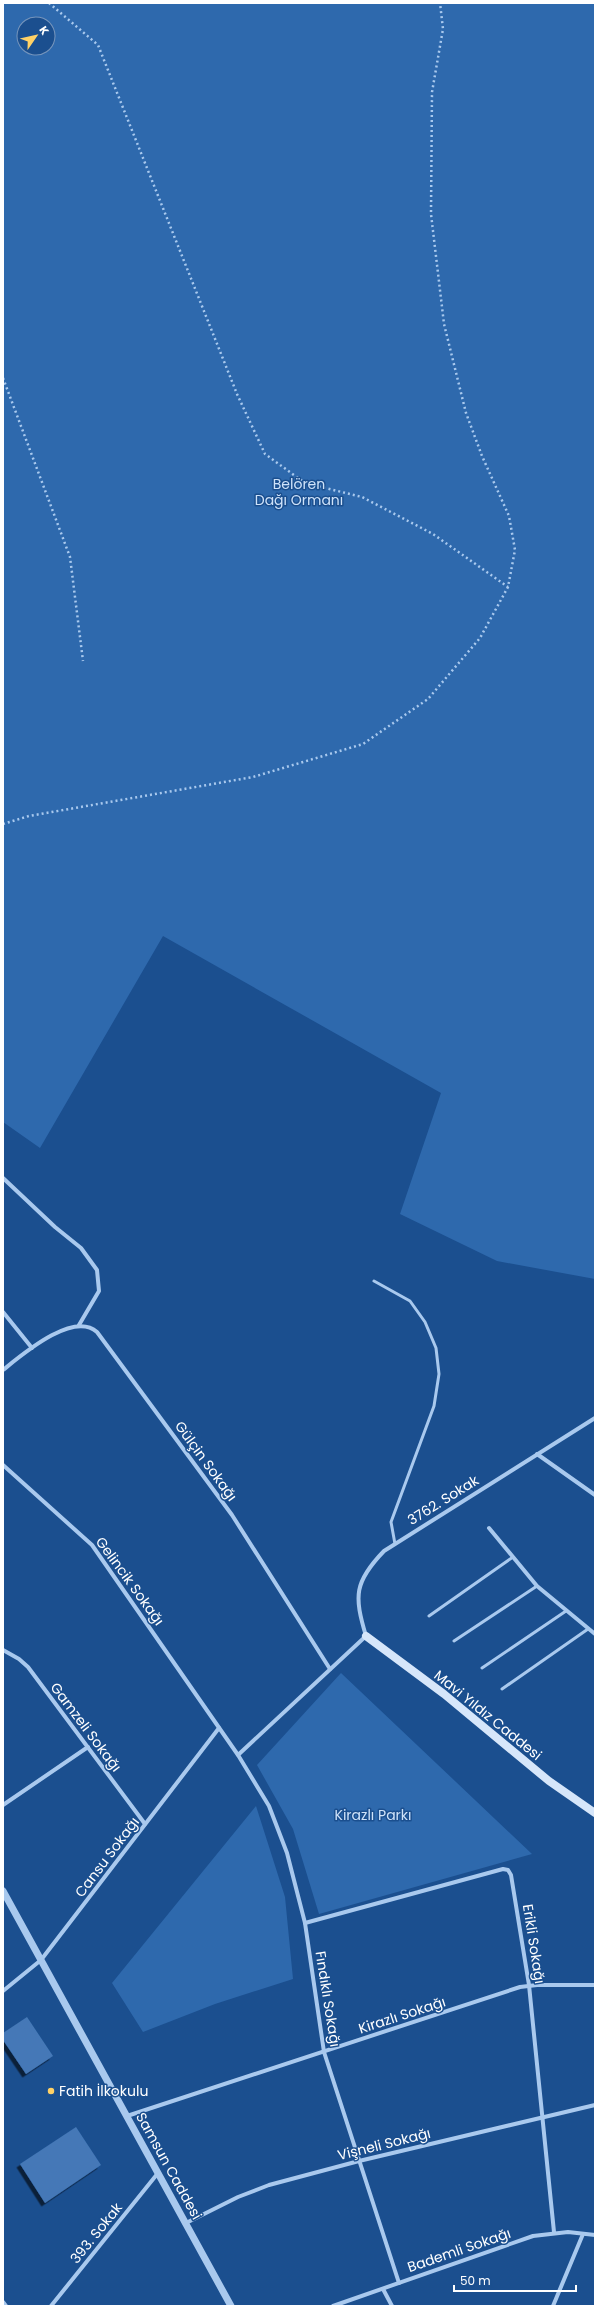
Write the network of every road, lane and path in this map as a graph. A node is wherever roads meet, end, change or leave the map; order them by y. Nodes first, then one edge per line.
1 (49, 3) edge
2 (440, 3) edge
3 (3, 378) edge
4 (508, 587) junction
5 (84, 661) dead end
6 (3, 824) edge
7 (3, 1178) edge
8 (374, 1281) dead end
9 (3, 1312) edge
10 (79, 1325) junction
11 (32, 1348) junction
12 (3, 1370) edge
13 (595, 1418) edge
14 (537, 1454) junction
15 (3, 1465) edge
16 (595, 1495) edge
17 (489, 1528) dead end
18 (395, 1544) junction
19 (513, 1557) junction
20 (537, 1586) junction
21 (566, 1611) junction
22 (429, 1616) dead end
23 (588, 1629) junction
24 (595, 1634) edge
25 (366, 1636) junction
26 (454, 1641) dead end
27 (3, 1650) edge
28 (482, 1668) dead end
29 (330, 1669) junction
30 (502, 1689) dead end
31 (219, 1728) junction
32 (88, 1747) junction
33 (238, 1755) junction
34 (3, 1805) edge
35 (595, 1813) edge
36 (145, 1824) junction
37 (3, 1891) edge
38 (305, 1923) junction
39 (41, 1960) junction
40 (595, 1984) edge
41 (529, 1985) junction
42 (3, 1991) edge
43 (324, 2052) junction
44 (595, 2105) edge
45 (127, 2116) junction
46 (542, 2116) junction
47 (359, 2161) junction
48 (158, 2173) junction
49 (186, 2223) junction
50 (554, 2232) junction
51 (583, 2234) junction
52 (595, 2235) edge
53 (399, 2283) junction
54 (383, 2289) junction
55 (3, 2302) edge
56 (6, 2306) edge
57 (51, 2306) edge
58 (231, 2306) edge
59 (333, 2306) edge
60 (392, 2306) edge
61 (553, 2306) edge

1 - 4 path
2 - 4 path
3 - 5 path
4 - 6 path
7 - 10 street
8 - 18 lane
9 - 11 street
10 - 11 street
10 - 29 street, Gülçin Sokağı
11 - 12 street
13 - 14 street, 3762. Sokak
14 - 16 street
14 - 18 street, 3762. Sokak
15 - 31 street, Gelincik Sokağı
17 - 19 street
18 - 25 street, 3762. Sokak
19 - 20 street
19 - 22 lane
20 - 21 street
20 - 26 lane
21 - 23 street
21 - 28 lane
23 - 24 street
23 - 30 lane
25 - 29 street
25 - 35 main road, Mavi Yıldız Caddesi
27 - 32 street, Gamzeli Sokağı
29 - 33 street
31 - 33 street, Fındıklı Sokağı
31 - 36 street, Cansu Sokağı
32 - 34 street
32 - 36 street, Gamzeli Sokağı
33 - 38 street, Fındıklı Sokağı
36 - 39 street, Cansu Sokağı
37 - 39 street, Samsun Caddesi
38 - 41 street, Erikli Sokağı
38 - 43 street, Fındıklı Sokağı
39 - 42 street, Cansu Sokağı
39 - 45 street, Samsun Caddesi
40 - 41 street, Kirazlı Sokağı
41 - 43 street, Kirazlı Sokağı
41 - 46 street, Erikli Sokağı
43 - 45 street, Kirazlı Sokağı
43 - 47 street, Fındıklı Sokağı
44 - 46 street, Vişneli Sokağı
45 - 48 street, Samsun Caddesi
46 - 47 street, Vişneli Sokağı
46 - 50 street, Erikli Sokağı
47 - 49 street, Vişneli Sokağı
47 - 53 street, Fındıklı Sokağı
48 - 49 street, Samsun Caddesi
48 - 57 street, 393. Sokak
49 - 58 street, Samsun Caddesi
50 - 51 street, Bademli Sokağı
50 - 53 street, Bademli Sokağı
51 - 52 street, Bademli Sokağı
51 - 61 street
53 - 54 street, Bademli Sokağı
54 - 59 street, Bademli Sokağı
54 - 60 street
55 - 56 street

